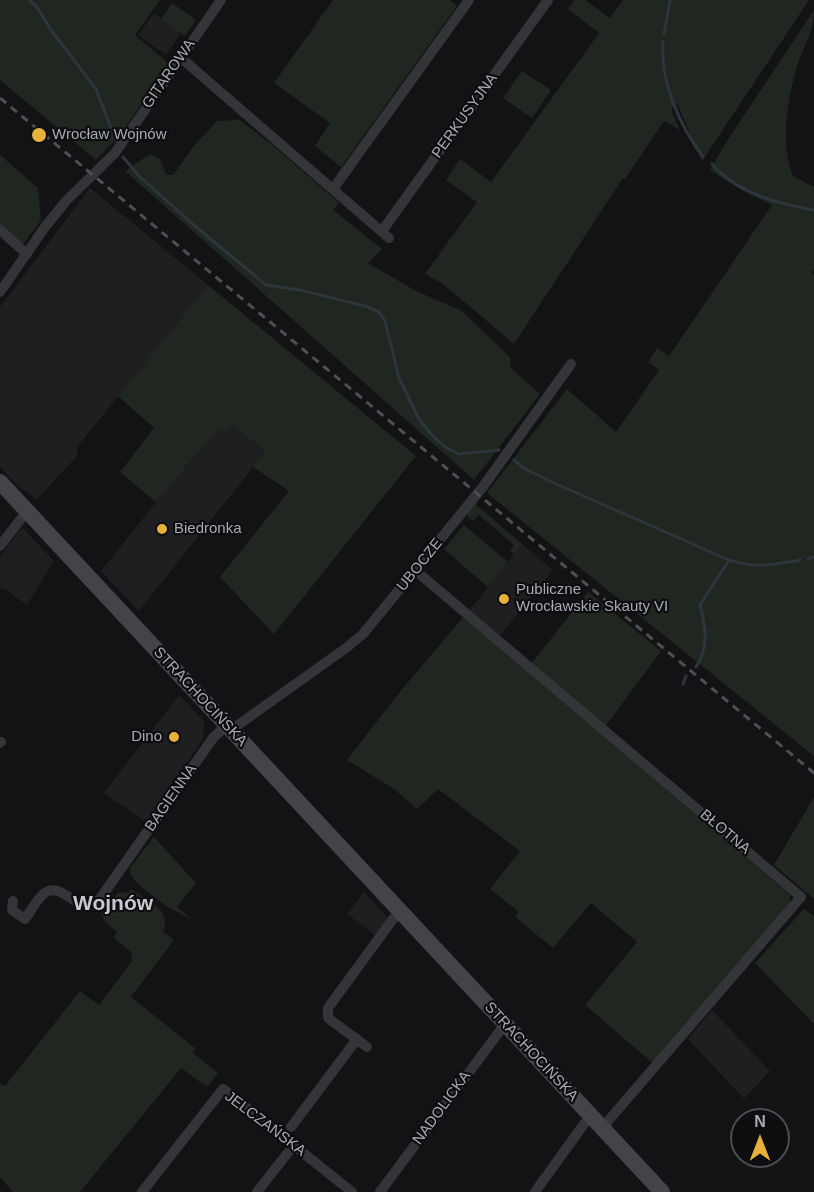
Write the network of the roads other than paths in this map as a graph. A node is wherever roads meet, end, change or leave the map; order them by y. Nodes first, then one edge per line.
1 (221, 0) edge
2 (469, 0) edge
3 (548, 0) edge
4 (180, 57) junction
5 (333, 189) junction
6 (0, 230) edge
7 (27, 254) junction
8 (0, 292) edge
9 (571, 364) dead end
10 (0, 482) edge
11 (27, 511) junction
12 (0, 546) edge
13 (416, 571) junction
14 (229, 728) junction
15 (13, 901) dead end
16 (401, 912) junction
17 (505, 1024) junction
18 (357, 1040) junction
19 (367, 1047) dead end
20 (597, 1122) junction
21 (291, 1127) dead end
22 (294, 1145) junction
23 (142, 1192) edge
24 (257, 1192) edge
25 (352, 1192) edge
26 (380, 1192) edge
27 (535, 1192) edge
28 (662, 1192) edge

1 - 4 street, GITAROWA
2 - 5 street
3 - 5 street, PERKUSYJNA
4 - 5 street, PERKUSYJNA
4 - 7 street, GITAROWA
6 - 7 street
7 - 8 street, GITAROWA
9 - 13 street, UBOCZE
10 - 11 main road, STRACHOCIŃSKA
11 - 12 street
11 - 14 main road, STRACHOCIŃSKA
13 - 14 street, UBOCZE
13 - 20 street, BŁOTNA
14 - 15 street, BAGIENNA
14 - 16 main road, STRACHOCIŃSKA
16 - 17 main road, STRACHOCIŃSKA
16 - 18 street
17 - 20 main road, STRACHOCIŃSKA
17 - 26 street, NADOLICKA
18 - 19 street
18 - 21 street
20 - 27 street, BŁOTNA
20 - 28 main road, STRACHOCIŃSKA
22 - 23 street, JELCZAŃSKA
22 - 24 street
22 - 25 street, JELCZAŃSKA

